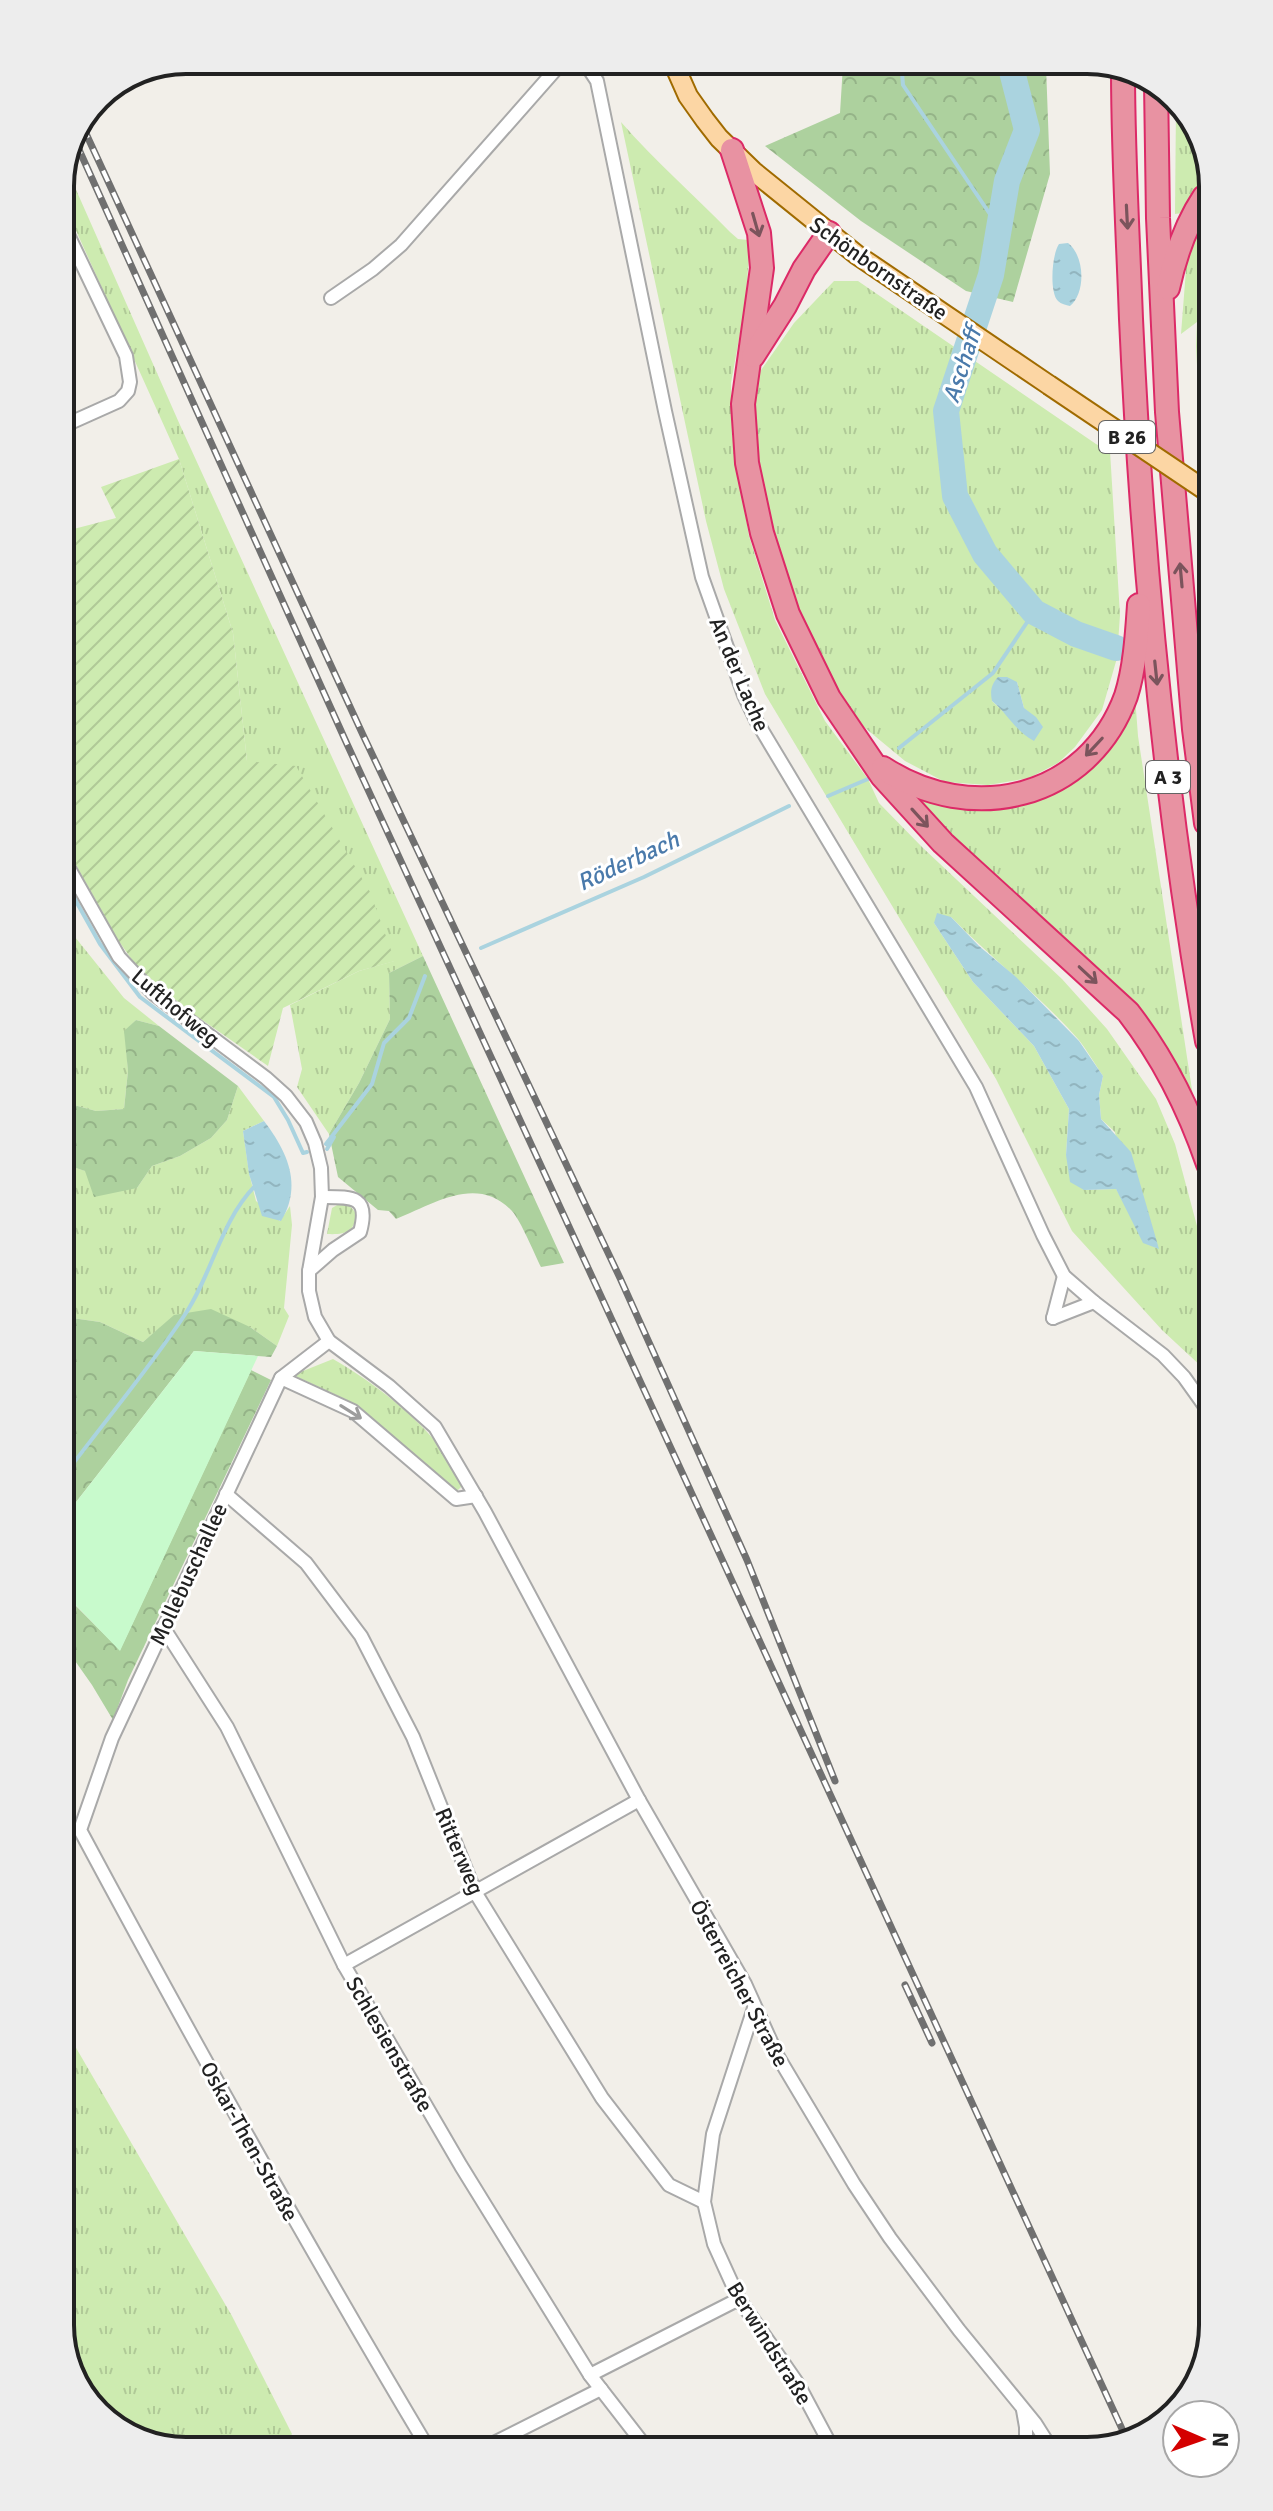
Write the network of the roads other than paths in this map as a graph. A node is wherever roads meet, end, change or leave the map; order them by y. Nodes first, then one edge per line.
1 (552, 74) edge
2 (592, 74) edge
3 (678, 74) edge
4 (1123, 80) edge
5 (1156, 99) edge
6 (732, 150) junction
7 (1199, 205) edge
8 (835, 237) junction
9 (74, 247) edge
10 (331, 298) dead end
11 (1162, 312) junction
12 (746, 372) junction
13 (74, 421) edge
14 (1199, 486) edge
15 (1143, 540) junction
16 (869, 759) junction
17 (1199, 764) edge
18 (74, 877) edge
19 (1199, 990) edge
20 (286, 1096) joint
21 (1199, 1138) edge
22 (322, 1197) junction
23 (309, 1271) junction
24 (1064, 1276) junction
25 (1094, 1302) junction
26 (329, 1341) junction
27 (281, 1378) junction
28 (1199, 1398) edge
29 (226, 1494) junction
30 (476, 1496) junction
31 (163, 1627) junction
32 (639, 1800) junction
33 (80, 1830) joint
34 (475, 1892) junction
35 (344, 1965) junction
36 (754, 2008) junction
37 (704, 2202) junction
38 (739, 2299) junction
39 (590, 2375) junction
40 (601, 2389) junction
41 (1022, 2407) junction
42 (421, 2437) edge
43 (506, 2437) edge
44 (638, 2437) edge
45 (826, 2437) edge
46 (1026, 2437) edge
47 (1043, 2437) edge

1 - 10 street
2 - 24 street, An der Lache
3 - 6 main road, Schönbornstraße / B 26
4 -> 15 highway, A 3
5 - 11 highway, A 3
6 - 8 main road, Schönbornstraße / B 26
6 -> 12 highway
7 - 11 highway
8 - 12 highway
8 - 14 main road, Schönbornstraße / B 26, bridge
9 - 13 street
17 -> 11 highway, A 3
12 - 16 highway
15 -> 16 highway
15 -> 19 highway, A 3
16 -> 21 highway
18 - 20 street, Lufthofweg
20 - 22 street, Österreicher Straße
22 - 23 street, Österreicher Straße
22 - 23 street
23 - 26 street, Österreicher Straße
24 - 25 street, An der Lache
24 - 25 street
25 - 28 street, An der Lache
26 - 27 street, Mollebuschallee
26 - 30 street, Österreicher Straße
27 - 29 street, Mollebuschallee
27 -> 30 street
29 - 31 street, Mollebuschallee
29 - 34 street, Ritterweg
30 - 32 street, Österreicher Straße
31 - 33 street, Mollebuschallee
31 - 35 street, Schlesienstraße
32 - 34 street
32 - 36 street, Österreicher Straße
33 - 42 street, Oskar-Then-Straße
34 - 35 street
34 - 37 street, Ritterweg
35 - 39 street, Schlesienstraße
36 - 37 street, Berwindstraße
36 - 41 street, Österreicher Straße
37 - 38 street, Berwindstraße
38 - 39 street
38 - 45 street, Berwindstraße
39 - 40 street, Schlesienstraße
40 - 43 street
40 - 44 street, Schlesienstraße
41 - 46 street
41 - 47 street, Österreicher Straße

